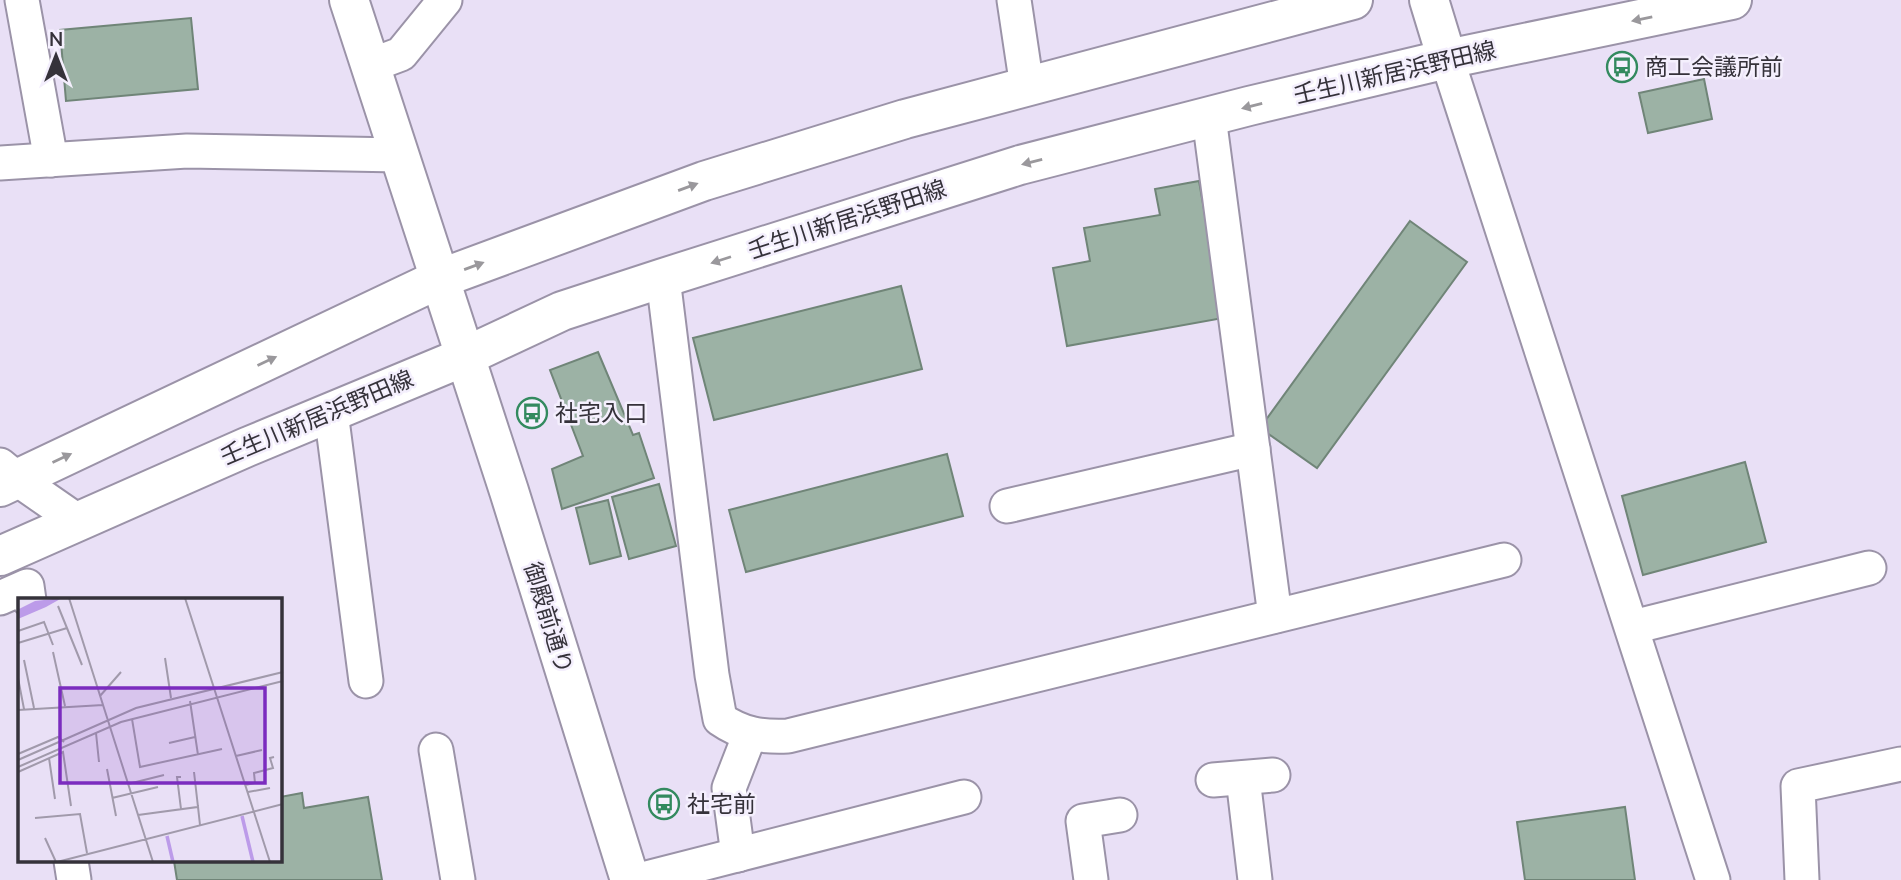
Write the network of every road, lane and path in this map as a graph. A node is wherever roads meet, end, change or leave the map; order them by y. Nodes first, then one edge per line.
1 (22, 0) edge
2 (349, 0) edge
3 (445, 0) edge
4 (1014, 0) edge
5 (1353, 0) edge
6 (1429, 0) edge
7 (1732, 0) edge
8 (1447, 59) junction
9 (369, 66) junction
10 (1027, 87) junction
11 (1209, 117) junction
12 (399, 155) junction
13 (51, 160) junction
14 (0, 163) edge
15 (663, 278) junction
16 (439, 279) junction
17 (466, 356) junction
18 (331, 412) junction
19 (1253, 449) junction
20 (6, 477) edge
21 (1006, 506) dead end
22 (79, 522) junction
23 (0, 556) edge
24 (1503, 560) dead end
25 (1869, 568) dead end
26 (0, 598) edge
27 (29, 598) edge
28 (1275, 616) junction
29 (1633, 627) junction
30 (366, 681) dead end
31 (750, 734) junction
32 (436, 750) dead end
33 (1901, 764) edge
34 (1243, 778) dead end
35 (964, 797) dead end
36 (1120, 816) dead end
37 (738, 855) junction
38 (71, 862) edge
39 (74, 880) edge
40 (458, 880) edge
41 (630, 880) edge
42 (639, 880) edge
43 (1091, 880) edge
44 (1255, 880) edge
45 (1713, 880) edge
46 (1802, 880) edge

1 - 13 street
2 - 9 main road, 御殿前通り
3 - 9 street
4 - 10 street
5 - 10 main road
6 - 8 main road
7 -> 8 main road, 壬生川新居浜野田線
8 -> 11 main road, 壬生川新居浜野田線
8 - 29 street
9 - 12 main road, 御殿前通り
16 -> 10 main road
11 -> 15 main road, 壬生川新居浜野田線
11 - 19 street
12 - 13 street
12 - 16 main road, 御殿前通り
13 - 14 street
15 - 17 main road, 壬生川新居浜野田線
15 - 31 street
16 - 17 main road, 御殿前通り
20 -> 16 main road
17 - 18 main road, 壬生川新居浜野田線
17 - 41 main road, 御殿前通り
18 - 22 main road, 壬生川新居浜野田線
18 - 30 street
19 - 21 street
19 - 28 street
20 - 22 street
22 - 23 main road, 壬生川新居浜野田線
24 - 28 street
25 - 29 street
26 - 27 street
28 - 31 street
29 - 45 street
31 - 37 street
32 - 40 street
33 - 46 street
34 - 44 street
35 - 37 street
36 - 43 street
37 - 42 street
38 - 39 street

